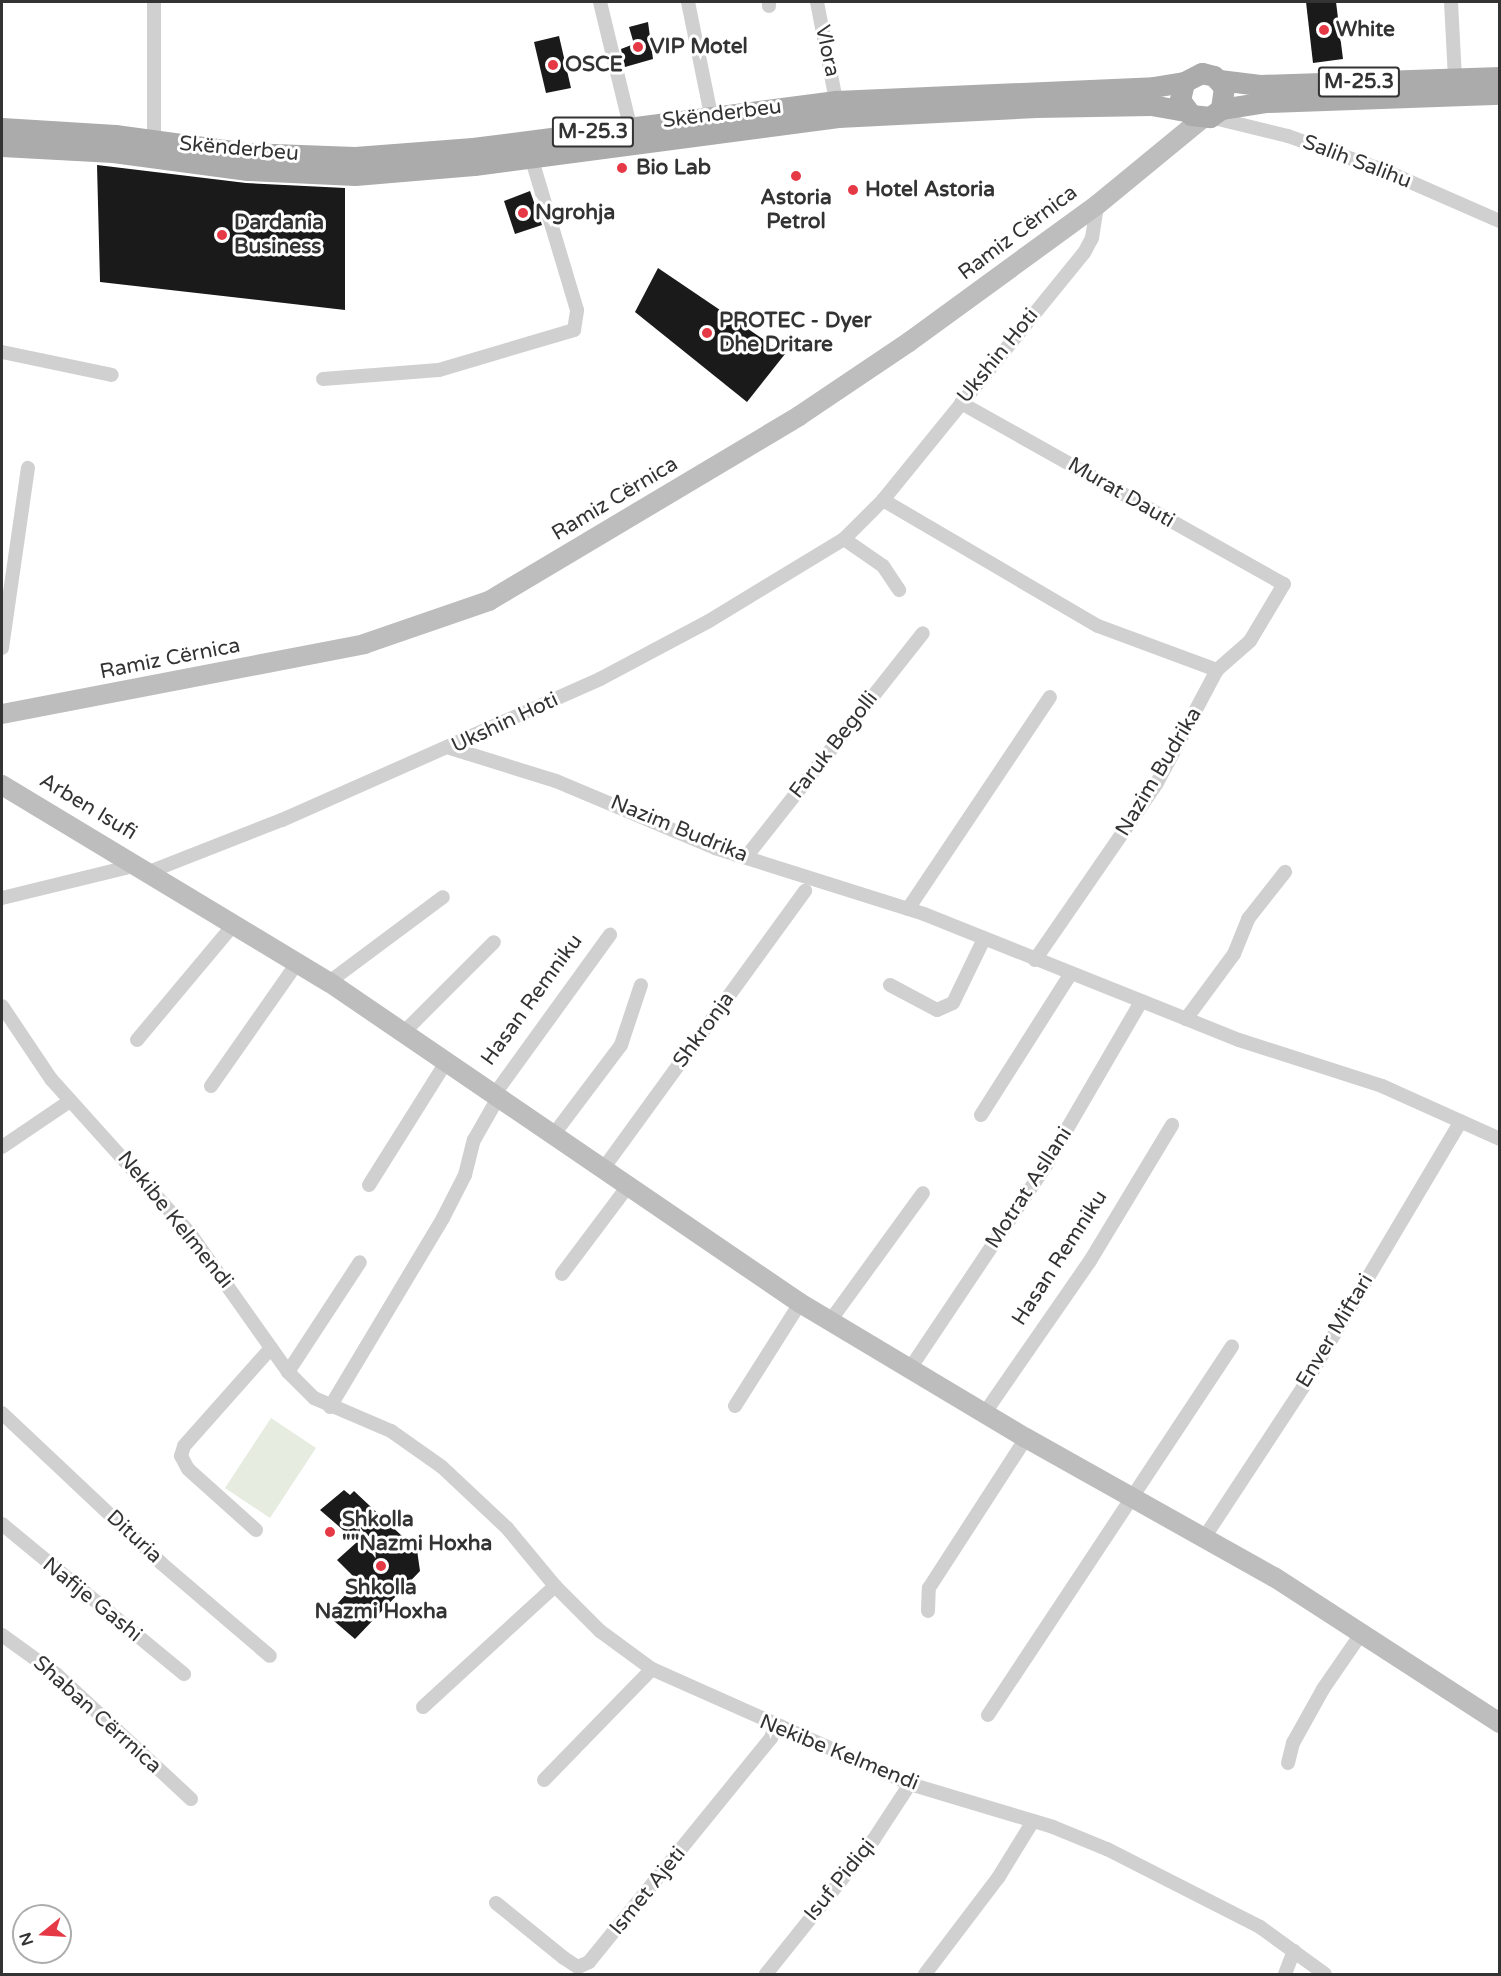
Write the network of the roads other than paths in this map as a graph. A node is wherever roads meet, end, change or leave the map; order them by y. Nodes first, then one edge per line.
1 (154, 2) edge
2 (600, 2) edge
3 (688, 2) edge
4 (817, 2) edge
5 (1451, 2) edge
6 (1500, 77) edge
7 (1455, 79) junction
8 (1219, 80) junction
9 (1500, 94) edge
10 (836, 101) junction
11 (1189, 107) junction
12 (711, 115) junction
13 (630, 126) junction
14 (2, 128) edge
15 (154, 141) junction
16 (1171, 143) junction
17 (2, 146) edge
18 (531, 157) junction
19 (1097, 205) junction
20 (1500, 221) edge
21 (2, 352) edge
22 (112, 375) dead end
23 (323, 379) dead end
24 (961, 403) junction
25 (28, 468) dead end
26 (883, 500) junction
27 (844, 539) junction
28 (899, 590) dead end
29 (923, 633) dead end
30 (2, 648) edge
31 (1217, 670) junction
32 (1050, 697) dead end
33 (2, 714) edge
34 (450, 748) junction
35 (2, 785) edge
36 (746, 857) junction
37 (141, 867) junction
38 (1284, 872) dead end
39 (805, 891) dead end
40 (443, 897) dead end
41 (2, 898) edge
42 (908, 909) junction
43 (234, 924) junction
44 (610, 935) dead end
45 (983, 941) junction
46 (494, 942) dead end
47 (1035, 960) junction
48 (297, 963) junction
49 (1071, 973) junction
50 (329, 982) junction
51 (640, 985) dead end
52 (890, 985) dead end
53 (1141, 1002) junction
54 (2, 1006) edge
55 (1186, 1019) junction
56 (404, 1032) junction
57 (137, 1040) dead end
58 (445, 1064) junction
59 (211, 1086) dead end
60 (496, 1096) junction
61 (70, 1101) junction
62 (981, 1115) dead end
63 (1461, 1121) junction
64 (1172, 1125) dead end
65 (554, 1134) junction
66 (1500, 1139) edge
67 (2, 1147) edge
68 (603, 1169) junction
69 (369, 1185) dead end
70 (628, 1186) junction
71 (923, 1193) dead end
72 (360, 1262) dead end
73 (561, 1274) dead end
74 (800, 1303) junction
75 (830, 1321) junction
76 (1232, 1346) dead end
77 (271, 1348) junction
78 (909, 1370) junction
79 (288, 1372) junction
80 (735, 1406) dead end
81 (330, 1407) junction
82 (2, 1413) edge
83 (984, 1414) junction
84 (1026, 1438) junction
85 (1130, 1498) junction
86 (2, 1524) edge
87 (256, 1530) dead end
88 (1204, 1538) junction
89 (555, 1586) junction
90 (928, 1611) dead end
91 (1361, 1634) junction
92 (2, 1635) edge
93 (270, 1656) dead end
94 (652, 1669) junction
95 (184, 1674) dead end
96 (423, 1707) dead end
97 (988, 1715) dead end
98 (1500, 1723) edge
99 (775, 1727) junction
100 (1288, 1763) dead end
101 (544, 1780) dead end
102 (910, 1784) junction
103 (191, 1799) dead end
104 (1033, 1821) junction
105 (496, 1903) dead end
106 (1294, 1951) junction
107 (765, 1974) edge
108 (925, 1974) edge
109 (1285, 1974) edge
110 (1325, 1974) edge

1 - 15 street, Skënderbeu
2 - 13 street
3 - 12 street
4 - 10 street, Vlora
5 - 7 street
6 - 7 main road, M-25.3
7 - 8 main road, M-25.3
8 - 11 main road
8 - 11 main road, M-25.3
9 - 11 main road, M-25.3
10 - 11 main road, Skënderbeu / M-25.3
10 - 12 main road, Skënderbeu / M-25.3
11 - 16 street, Ramiz Cërnica
11 - 16 street
11 - 18 main road, Skënderbeu / M-25.3
11 - 20 street, Salih Salihu
12 - 13 main road, Skënderbeu / M-25.3
13 - 15 main road, Skënderbeu / M-25.3
14 - 15 main road, Skënderbeu / M-25.3
16 - 19 street, Ramiz Cërnica
17 - 18 main road, Skënderbeu / M-25.3
18 - 23 street
19 - 24 street, Ukshin Hoti
19 - 33 street, Ramiz Cërnica
21 - 22 street
24 - 26 street, Ukshin Hoti
24 - 31 street, Murat Dauti
25 - 30 street
26 - 27 street, Ukshin Hoti
26 - 31 street
27 - 28 street
27 - 34 street, Ukshin Hoti
29 - 36 street, Faruk Begolli
31 - 47 street, Nazim Budrika
32 - 42 street
34 - 36 street, Nazim Budrika
34 - 37 street, Ukshin Hoti
35 - 37 street, Arben Isufi
36 - 42 street, Nazim Budrika
37 - 41 street, Ukshin Hoti
37 - 43 street, Hasan Remniku
38 - 55 street
39 - 68 street, Shkronja
40 - 50 street
42 - 45 street, Nazim Budrika
43 - 48 street, Hasan Remniku
43 - 57 street
44 - 60 street, Hasan Remniku
45 - 47 street, Nazim Budrika
45 - 52 street
46 - 56 street
47 - 49 street, Nazim Budrika
48 - 50 street, Hasan Remniku
48 - 59 street
49 - 53 street, Nazim Budrika
49 - 62 street
50 - 56 street, Hasan Remniku
51 - 65 street
53 - 55 street, Nazim Budrika
53 - 78 street, Motrat Asllani
54 - 61 street, Nekibe Kelmendi
55 - 63 street, Nazim Budrika
56 - 58 street, Hasan Remniku
58 - 60 street, Hasan Remniku
58 - 69 street
60 - 65 street, Hasan Remniku
60 - 81 street
61 - 67 street
61 - 77 street, Nekibe Kelmendi
63 - 66 street, Nazim Budrika
63 - 88 street, Enver Miftari
64 - 83 street, Hasan Remniku
65 - 68 street, Hasan Remniku
68 - 70 street, Hasan Remniku
70 - 73 street
70 - 74 street, Hasan Remniku
71 - 75 street
72 - 79 street
74 - 75 street, Hasan Remniku
74 - 80 street
75 - 78 street, Hasan Remniku
76 - 85 street
77 - 79 street, Nekibe Kelmendi
77 - 87 street
78 - 83 street, Hasan Remniku
79 - 81 street, Nekibe Kelmendi
81 - 89 street, Nekibe Kelmendi
82 - 93 street, Dituria
83 - 84 street, Hasan Remniku
84 - 85 street, Hasan Remniku
84 - 90 street
85 - 88 street, Hasan Remniku
85 - 97 street
86 - 95 street, Nafije Gashi
88 - 91 street, Hasan Remniku
89 - 94 street, Nekibe Kelmendi
89 - 96 street
91 - 98 street, Hasan Remniku
91 - 100 street
92 - 103 street, Shaban Cërrnica
94 - 99 street, Nekibe Kelmendi
94 - 101 street
99 - 102 street, Nekibe Kelmendi
99 - 105 street, Ismet Ajeti
102 - 104 street, Nekibe Kelmendi
102 - 107 street, Isuf Pidiqi
104 - 106 street, Nekibe Kelmendi
104 - 108 street
106 - 109 street
106 - 110 street, Nekibe Kelmendi

